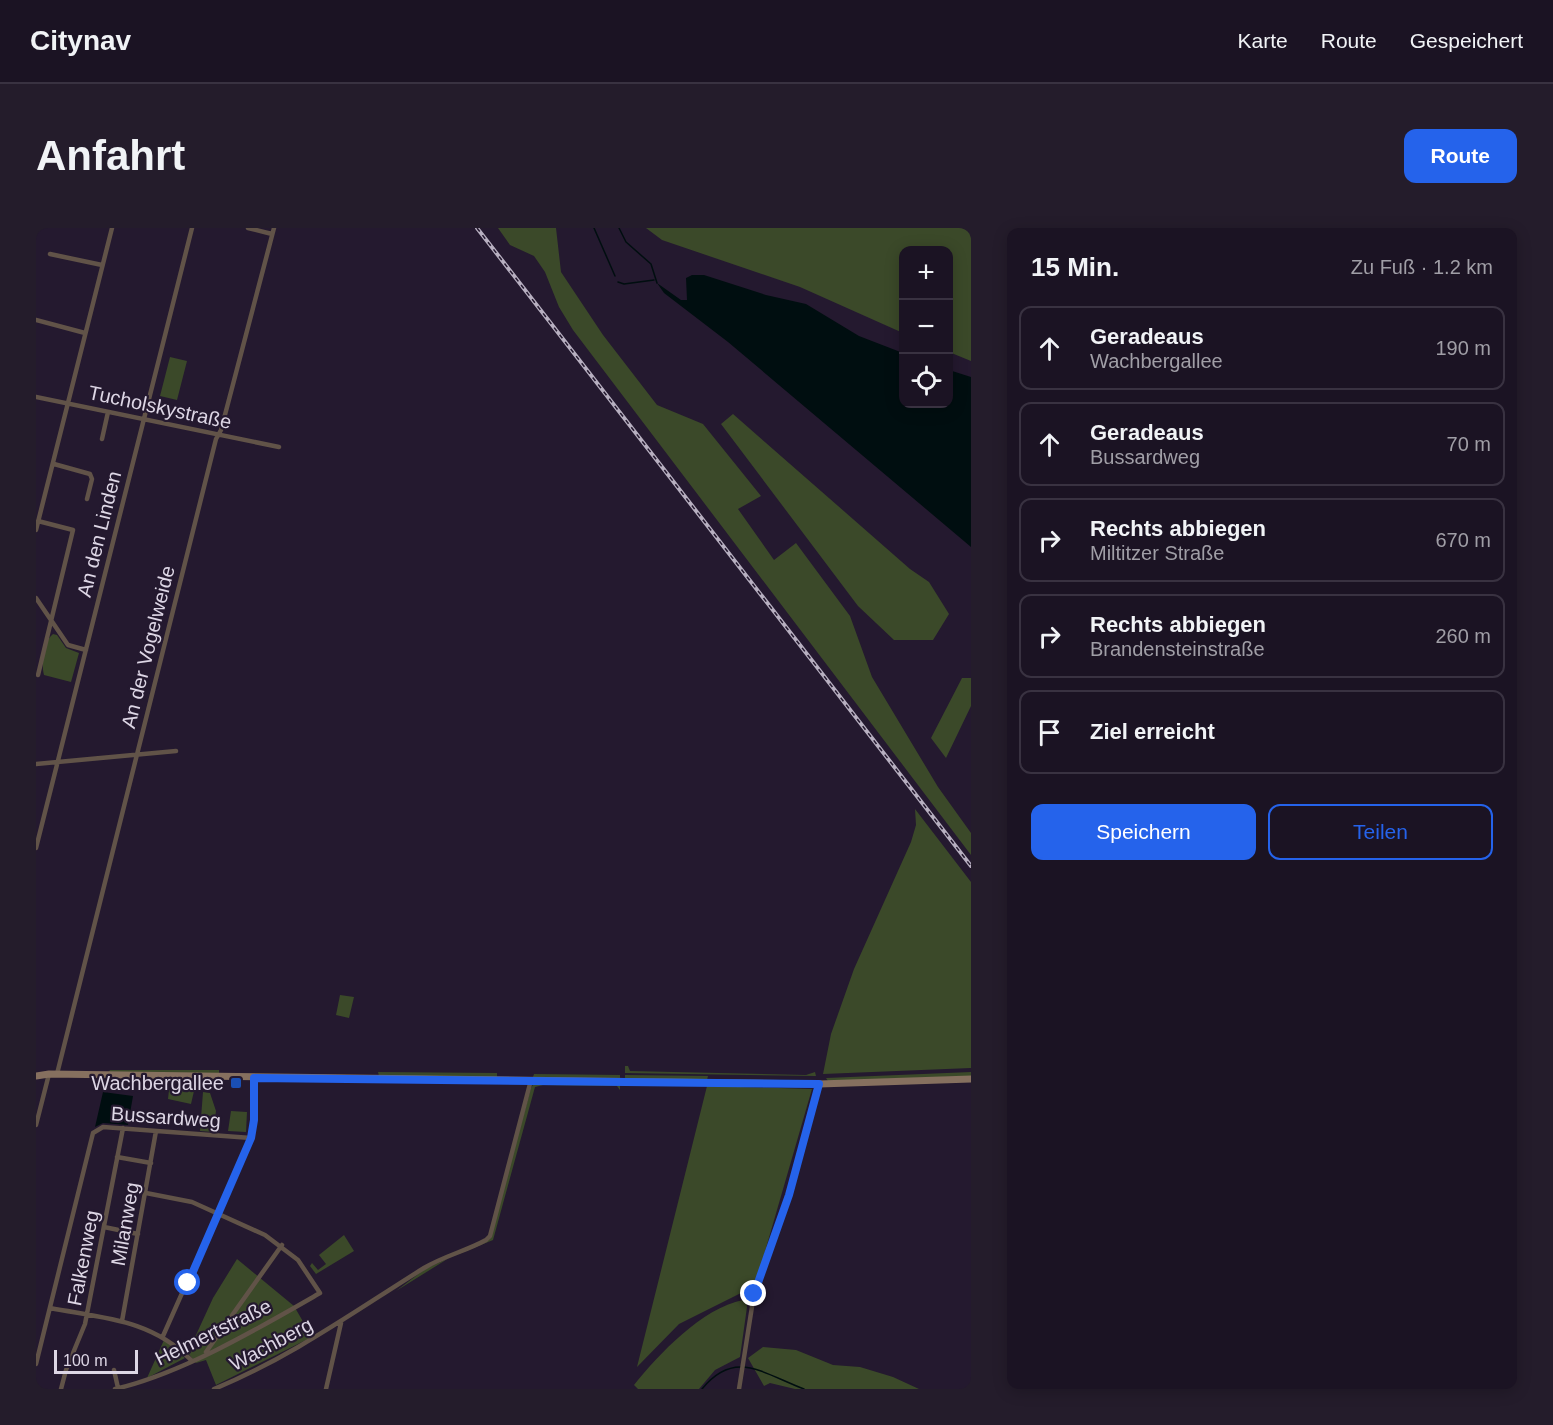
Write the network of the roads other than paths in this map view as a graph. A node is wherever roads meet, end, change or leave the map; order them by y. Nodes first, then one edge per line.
1 (111, 228) edge
2 (192, 228) edge
3 (248, 228) edge
4 (273, 231) edge
5 (50, 254) dead end
6 (102, 266) junction
7 (36, 320) edge
8 (85, 333) junction
9 (36, 397) edge
10 (67, 403) junction
11 (108, 412) junction
12 (144, 419) junction
13 (218, 435) junction
14 (102, 439) dead end
15 (279, 447) dead end
16 (54, 464) junction
17 (87, 499) dead end
18 (38, 521) junction
19 (36, 530) edge
20 (36, 598) edge
21 (51, 620) junction
22 (86, 650) junction
23 (38, 675) dead end
24 (176, 750) dead end
25 (136, 755) junction
26 (57, 762) junction
27 (36, 764) edge
28 (36, 848) edge
29 (36, 1069) edge
30 (53, 1074) junction
31 (36, 1076) edge
32 (254, 1078) junction
33 (971, 1079) edge
34 (531, 1080) junction
35 (819, 1084) junction
36 (36, 1125) edge
37 (123, 1128) junction
38 (156, 1131) junction
39 (251, 1138) junction
40 (117, 1157) junction
41 (151, 1163) junction
42 (146, 1193) junction
43 (219, 1214) junction
44 (104, 1227) junction
45 (138, 1234) junction
46 (282, 1245) junction
47 (50, 1308) junction
48 (87, 1315) junction
49 (122, 1321) junction
50 (341, 1323) junction
51 (163, 1336) junction
52 (206, 1353) junction
53 (191, 1360) junction
54 (36, 1365) edge
55 (114, 1370) dead end
56 (61, 1389) edge
57 (117, 1389) edge
58 (214, 1389) edge
59 (326, 1389) edge
60 (739, 1389) edge

1 - 6 street
2 - 12 street, An den Linden
3 - 4 street
4 - 13 street, An der Vogelweide
5 - 6 street
6 - 8 street
7 - 8 street
8 - 10 street
9 - 10 street, Tucholskystraße
10 - 11 street, Tucholskystraße
10 - 16 street
11 - 12 street, Tucholskystraße
11 - 14 street
12 - 13 street, Tucholskystraße
12 - 22 street, An den Linden
13 - 15 street, Tucholskystraße
13 - 25 street, An der Vogelweide
16 - 17 street
16 - 18 street
18 - 19 street
18 - 21 street
20 - 21 street
21 - 22 street
21 - 23 street
22 - 26 street, An den Linden
24 - 25 street
25 - 26 street
25 - 30 street, An der Vogelweide
26 - 27 street
26 - 28 street, An den Linden
29 - 30 street
30 - 31 street
30 - 32 street
30 - 36 street, An der Vogelweide
32 - 34 street
32 - 39 street
33 - 35 street
34 - 35 street
34 - 50 street, Wachberg
35 - 60 street
37 - 38 street, Bussardweg
37 - 40 street, Falkenweg
37 - 47 street, Bussardweg
38 - 39 street, Bussardweg
38 - 41 street, Milanweg
39 - 43 street
40 - 41 street
40 - 44 street, Falkenweg
41 - 42 street, Milanweg
42 - 43 street
42 - 45 street, Milanweg
43 - 46 street
43 - 51 street
44 - 45 street
44 - 48 street, Falkenweg
45 - 49 street, Milanweg
46 - 52 street
46 - 52 street, Helmertstraße
47 - 48 street
47 - 54 street
48 - 49 street
48 - 56 street, Falkenweg
49 - 51 street
50 - 58 street, Wachberg
50 - 59 street
51 - 53 street
52 - 53 street, Helmertstraße
53 - 57 street, Helmertstraße
55 - 57 street

